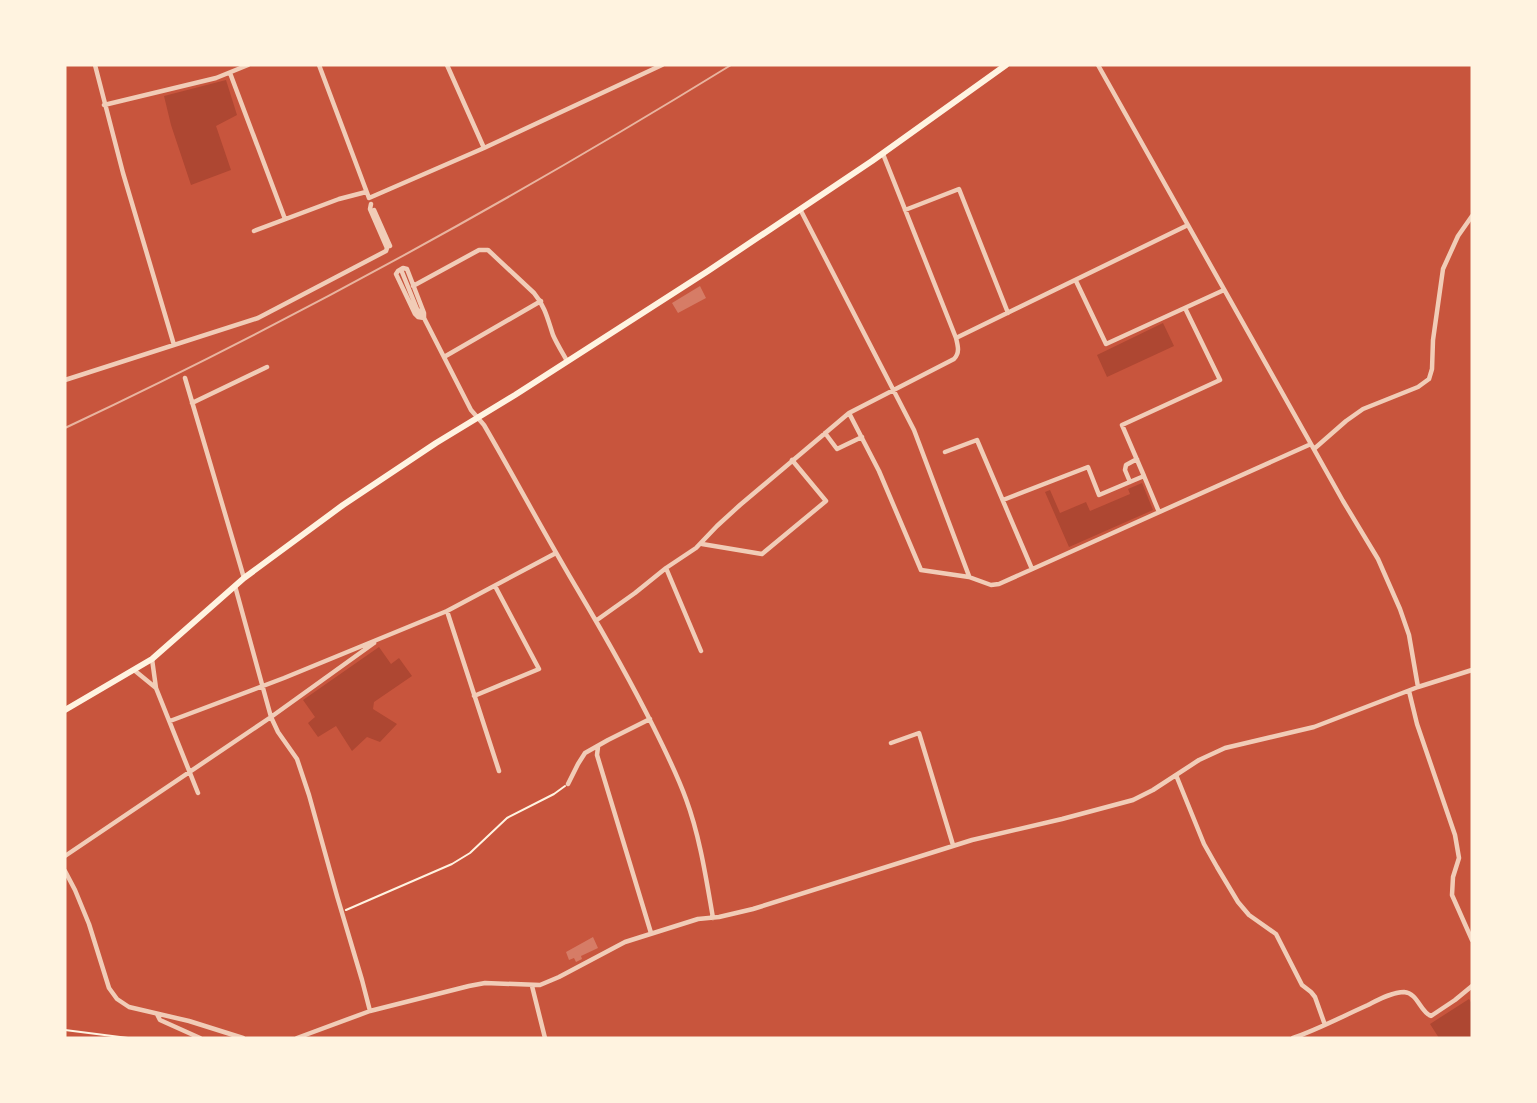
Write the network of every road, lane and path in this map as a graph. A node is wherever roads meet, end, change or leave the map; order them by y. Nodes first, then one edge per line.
1 (95, 65) edge
2 (248, 65) edge
3 (319, 65) edge
4 (447, 65) edge
5 (662, 65) edge
6 (1006, 65) edge
7 (1098, 65) edge
8 (230, 73) junction
9 (104, 105) junction
10 (484, 148) junction
11 (883, 153) junction
12 (366, 191) junction
13 (370, 201) junction
14 (800, 209) junction
15 (905, 210) junction
16 (1472, 216) edge
17 (285, 219) junction
18 (1188, 225) junction
19 (254, 231) dead end
20 (402, 272) dead end
21 (1076, 281) junction
22 (413, 286) junction
23 (1224, 290) junction
24 (541, 301) junction
25 (1185, 308) junction
26 (1008, 313) junction
27 (424, 318) junction
28 (956, 338) junction
29 (174, 345) junction
30 (444, 357) junction
31 (567, 361) junction
32 (267, 367) dead end
33 (185, 378) dead end
34 (65, 380) edge
35 (894, 390) junction
36 (192, 403) junction
37 (849, 413) junction
38 (477, 418) junction
39 (825, 433) junction
40 (862, 437) junction
41 (1312, 446) junction
42 (945, 452) dead end
43 (1137, 459) junction
44 (792, 460) junction
45 (1144, 476) junction
46 (1130, 482) junction
47 (1003, 500) junction
48 (1159, 512) junction
49 (702, 544) junction
50 (556, 552) junction
51 (666, 568) junction
52 (1032, 569) junction
53 (969, 577) junction
54 (244, 578) junction
55 (235, 586) junction
56 (495, 586) junction
57 (447, 611) junction
58 (597, 620) junction
59 (377, 640) junction
60 (701, 651) dead end
61 (152, 659) junction
62 (134, 670) junction
63 (1472, 670) edge
64 (263, 686) junction
65 (1418, 687) junction
66 (156, 688) junction
67 (1409, 691) junction
68 (474, 696) junction
69 (65, 709) edge
70 (271, 717) junction
71 (650, 719) junction
72 (170, 720) junction
73 (891, 743) dead end
74 (598, 747) junction
75 (499, 771) dead end
76 (190, 772) junction
77 (1176, 775) junction
78 (568, 784) joint
79 (198, 793) dead end
80 (953, 845) junction
81 (65, 856) edge
82 (65, 871) edge
83 (342, 912) junction
84 (713, 918) junction
85 (651, 933) junction
86 (1472, 940) edge
87 (532, 986) junction
88 (1472, 986) edge
89 (370, 1011) junction
90 (157, 1013) junction
91 (1325, 1025) junction
92 (65, 1030) edge
93 (128, 1038) edge
94 (200, 1038) edge
95 (243, 1038) edge
96 (297, 1038) edge
97 (545, 1038) edge
98 (1293, 1038) edge

1 - 9 street
2 - 8 street
3 - 12 street
4 - 10 street
5 - 10 street
6 - 11 main road
7 - 18 street
8 - 9 street
8 - 17 street
9 - 29 street
10 - 13 street
11 - 14 main road
11 - 15 street
12 - 13 street
12 - 17 street
13 - 29 street
14 - 31 main road
14 - 35 street
15 - 26 street
15 - 28 street
16 - 41 street
17 - 19 street
18 - 21 street
18 - 23 street
20 - 27 street
21 - 25 street
21 - 26 street
22 - 24 street
22 - 27 street
22 - 27 street
23 - 25 street
23 - 41 street
24 - 30 street
24 - 31 street
25 - 43 street
26 - 28 street
27 - 30 street
28 - 35 street
29 - 34 street
30 - 38 street
31 - 38 main road
32 - 36 street
33 - 36 street
35 - 37 street
35 - 53 street
36 - 54 street
37 - 39 street
37 - 40 street
38 - 50 street
38 - 54 main road
39 - 40 street
39 - 44 street
40 - 53 street
41 - 48 street
41 - 65 street
42 - 47 street
43 - 45 street
43 - 46 street
44 - 49 street
44 - 49 street
45 - 46 street
45 - 48 street
46 - 47 street
47 - 52 street
48 - 52 street
49 - 51 street
50 - 56 street
50 - 58 street
51 - 58 street
51 - 60 street
52 - 53 street
54 - 55 main road
55 - 61 main road
55 - 64 street
56 - 57 street
56 - 68 street
57 - 59 street
57 - 68 street
58 - 71 street
59 - 64 street
59 - 70 street
61 - 62 main road
61 - 66 street
62 - 66 street
62 - 69 main road
63 - 65 street
64 - 70 street
64 - 72 street
65 - 67 street
66 - 72 street
67 - 77 street
67 - 86 street
68 - 75 street
70 - 76 street
70 - 83 street
71 - 74 street
71 - 84 street
72 - 76 street
73 - 80 street
74 - 78 street
74 - 85 street
76 - 79 street
76 - 81 street
77 - 80 street
77 - 91 street
78 - 83 path
80 - 84 street
82 - 90 street
83 - 89 street
84 - 85 street
85 - 87 street
87 - 89 street
87 - 97 street
88 - 91 street
89 - 96 street
90 - 94 street
90 - 95 street
91 - 98 street
92 - 93 path

